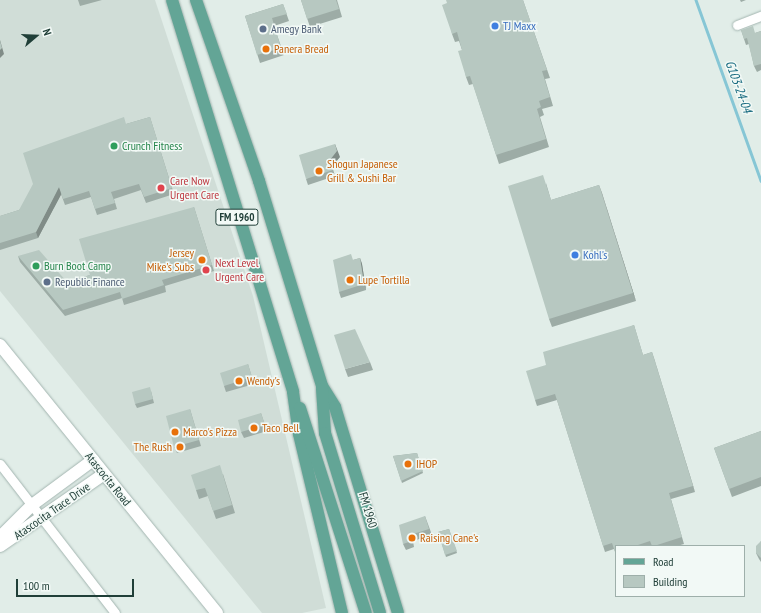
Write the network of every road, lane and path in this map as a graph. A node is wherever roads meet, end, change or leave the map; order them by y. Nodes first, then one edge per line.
1 (172, 0) edge
2 (196, 0) edge
3 (761, 16) edge
4 (737, 25) dead end
5 (0, 345) edge
6 (322, 386) junction
7 (293, 392) junction
8 (93, 460) junction
9 (0, 464) edge
10 (104, 474) junction
11 (32, 506) junction
12 (41, 518) junction
13 (0, 537) edge
14 (0, 546) edge
15 (115, 613) edge
16 (218, 613) edge
17 (342, 613) edge
18 (366, 613) edge
19 (380, 613) edge
20 (398, 613) edge

1 - 7 main road, FM 1960 / FM 1960
2 - 6 main road, FM 1960 / FM 1960
3 - 4 street
5 - 8 main road, Atascocita Road
6 - 19 main road
6 - 20 main road, FM 1960 / FM 1960
7 - 17 main road, FM 1960 / FM 1960
7 - 18 main road
8 - 10 main road, Atascocita Road
8 - 11 main road, Atascocita Trace Drive
9 - 11 street
10 - 12 main road, Atascocita Trace Drive
10 - 16 main road, Atascocita Road
11 - 12 street
11 - 13 main road, Atascocita Trace Drive
12 - 14 main road, Atascocita Trace Drive
12 - 15 street

